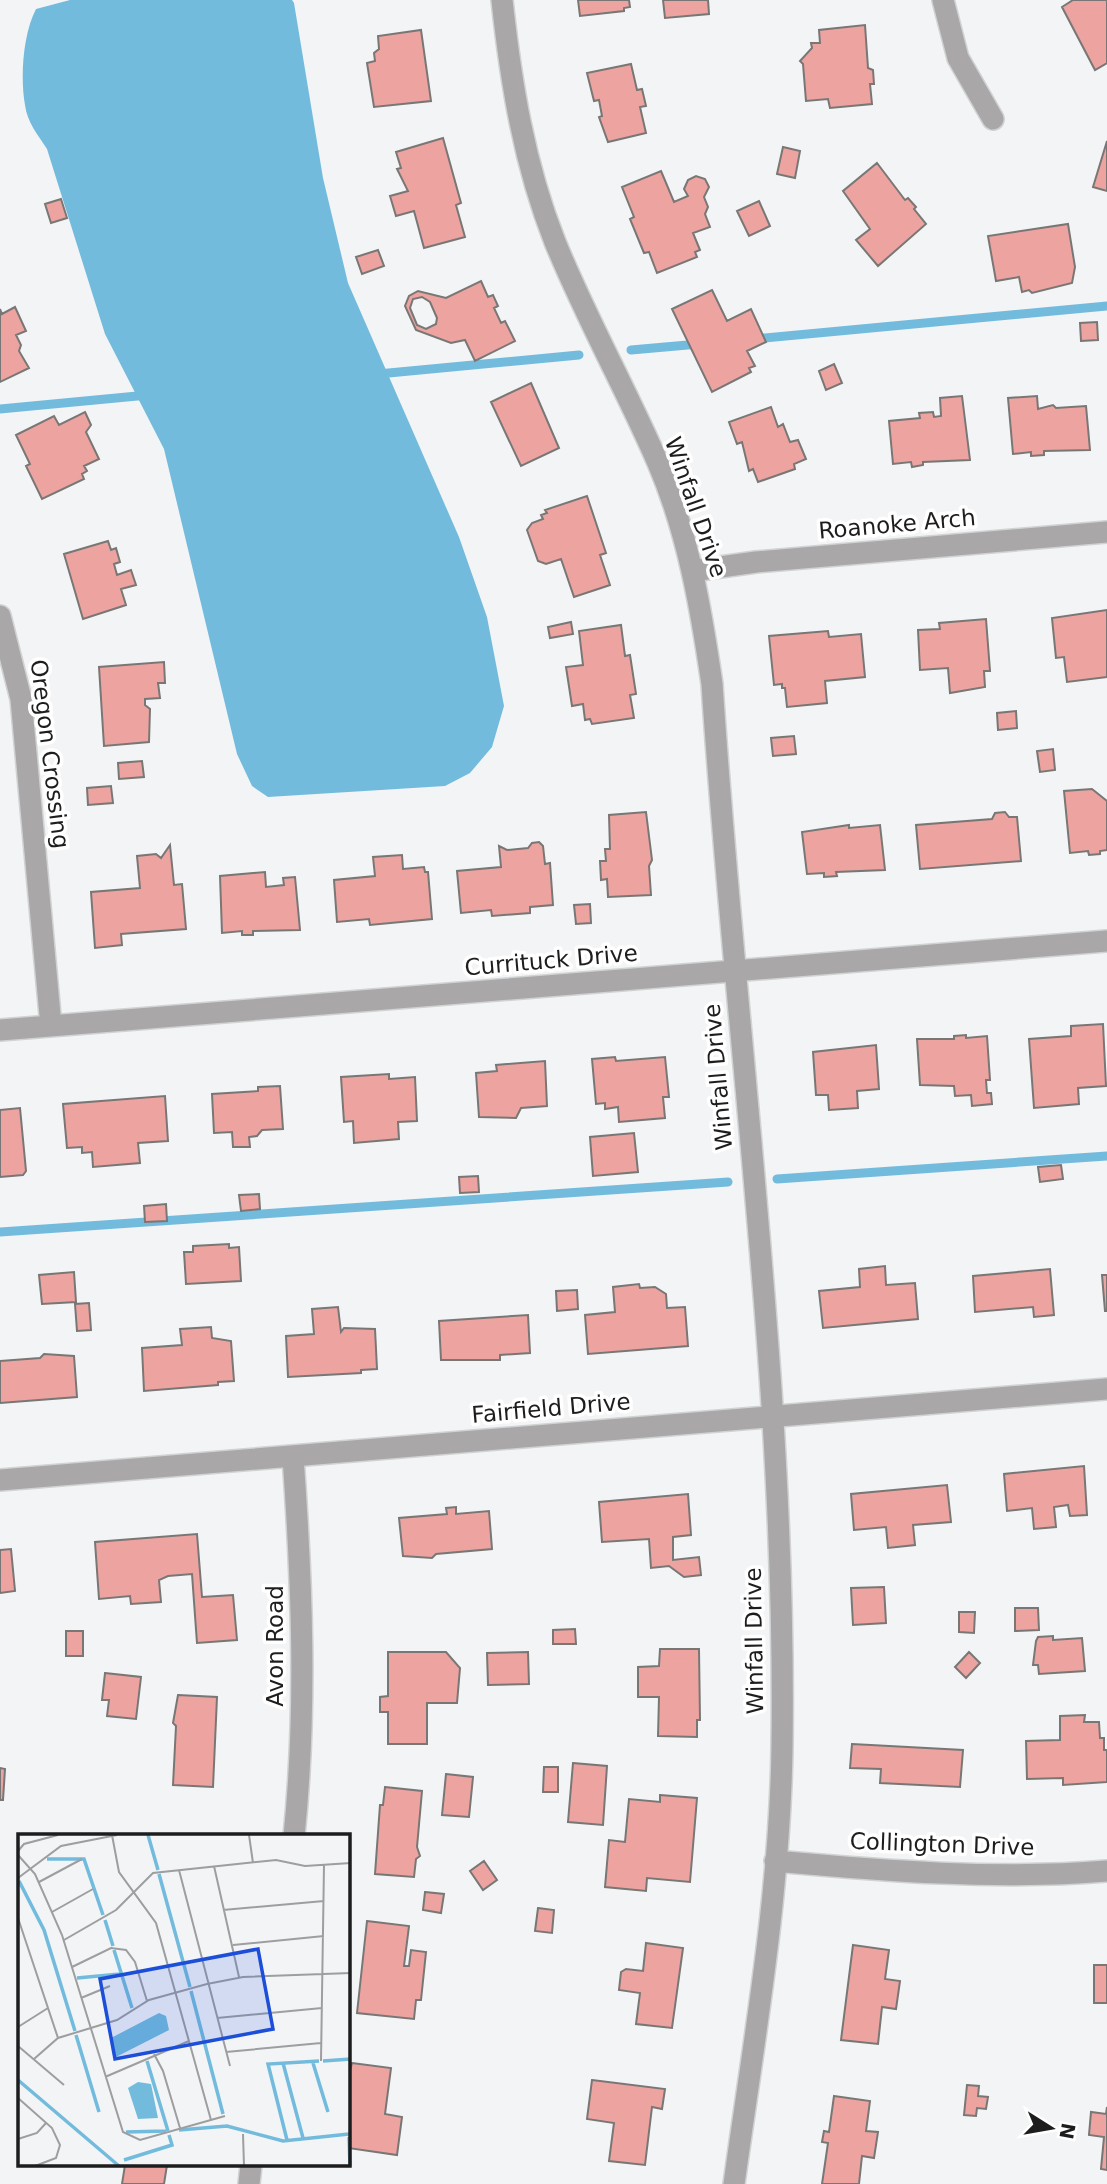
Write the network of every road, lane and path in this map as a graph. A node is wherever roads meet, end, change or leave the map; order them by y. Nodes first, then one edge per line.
1 (502, 0) edge
2 (943, 0) edge
3 (993, 119) dead end
4 (1107, 532) edge
5 (692, 571) junction
6 (0, 616) edge
7 (1107, 941) edge
8 (736, 971) junction
9 (51, 1026) junction
10 (0, 1030) edge
11 (1107, 1390) edge
12 (772, 1415) junction
13 (293, 1457) junction
14 (0, 1480) edge
15 (294, 1834) edge
16 (775, 1861) junction
17 (1107, 1871) edge
18 (251, 2166) edge
19 (249, 2184) edge
20 (734, 2184) edge

1 - 5 street, Winfall Drive
2 - 3 street
4 - 5 street, Roanoke Arch
5 - 8 street, Winfall Drive
6 - 9 street, Oregon Crossing
7 - 8 street, Currituck Drive
8 - 9 street, Currituck Drive
8 - 12 street, Winfall Drive
9 - 10 street, Currituck Drive
11 - 12 street, Fairfield Drive
12 - 13 street, Fairfield Drive
12 - 16 street, Winfall Drive
13 - 14 street, Fairfield Drive
13 - 15 street, Avon Road
16 - 17 street, Collington Drive
16 - 20 street, Winfall Drive
18 - 19 street

